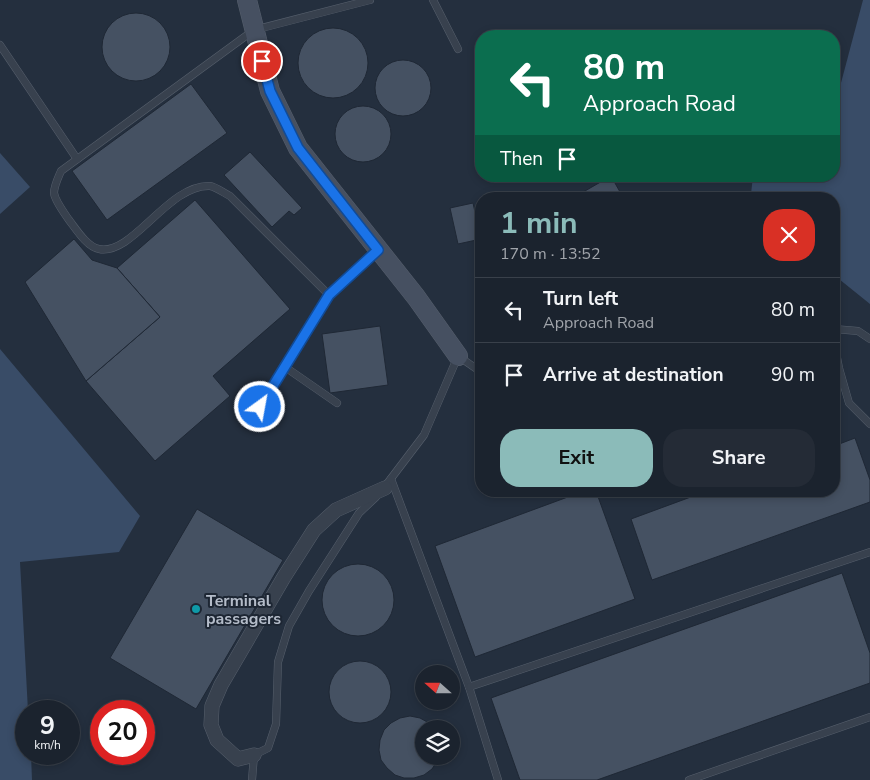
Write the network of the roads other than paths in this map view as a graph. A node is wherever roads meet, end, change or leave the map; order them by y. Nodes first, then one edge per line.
1 (247, 0) edge
2 (370, 0) edge
3 (433, 0) edge
4 (254, 30) junction
5 (0, 45) edge
6 (458, 49) dead end
7 (78, 159) junction
8 (378, 250) junction
9 (329, 295) junction
10 (840, 330) edge
11 (870, 339) edge
12 (458, 356) junction
13 (285, 367) junction
14 (475, 368) edge
15 (840, 372) edge
16 (337, 403) dead end
17 (260, 407) dead end
18 (870, 424) edge
19 (388, 483) junction
20 (870, 552) edge
21 (469, 687) junction
22 (870, 717) edge
23 (254, 755) junction
24 (252, 780) edge
25 (498, 780) edge
26 (689, 780) edge

1 - 4 main road
2 - 4 lane
3 - 6 lane
4 - 7 lane
4 - 8 main road
5 - 7 lane
7 - 9 lane
8 - 9 lane
8 - 12 main road
9 - 13 lane
10 - 11 lane
12 - 14 lane
12 - 19 lane
13 - 16 lane
13 - 17 lane
15 - 18 lane
19 - 21 lane
19 - 23 lane
19 - 23 street
20 - 21 lane
21 - 25 lane
22 - 26 lane
23 - 24 lane

